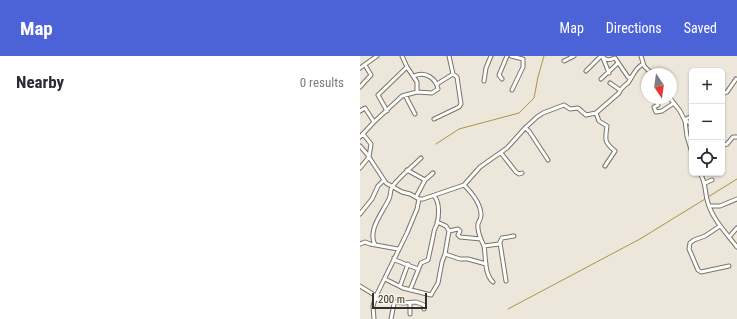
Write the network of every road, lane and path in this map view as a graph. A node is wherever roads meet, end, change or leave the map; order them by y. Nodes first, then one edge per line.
1 (378, 56) edge
2 (402, 56) edge
3 (449, 56) edge
4 (491, 56) edge
5 (507, 56) edge
6 (511, 56) edge
7 (574, 56) edge
8 (602, 56) edge
9 (641, 56) edge
10 (564, 61) dead end
11 (618, 63) junction
12 (643, 64) junction
13 (365, 65) junction
14 (407, 67) junction
15 (360, 68) edge
16 (647, 68) edge
17 (586, 71) dead end
18 (609, 73) junction
19 (454, 74) junction
20 (414, 76) junction
21 (631, 78) junction
22 (502, 79) dead end
23 (601, 79) dead end
24 (736, 79) dead end
25 (484, 81) dead end
26 (610, 83) dead end
27 (437, 84) junction
28 (360, 87) edge
29 (512, 90) dead end
30 (620, 90) junction
31 (417, 92) junction
32 (725, 93) edge
33 (405, 95) junction
34 (658, 104) edge
35 (672, 104) edge
36 (675, 104) edge
37 (360, 111) edge
38 (387, 111) junction
39 (596, 113) junction
40 (415, 114) dead end
41 (434, 118) dead end
42 (689, 118) edge
43 (684, 119) junction
44 (374, 122) junction
45 (689, 123) edge
46 (525, 128) junction
47 (361, 136) edge
48 (737, 137) edge
49 (689, 143) edge
50 (725, 145) edge
51 (360, 146) edge
52 (501, 153) junction
53 (369, 157) junction
54 (421, 158) dead end
55 (548, 160) dead end
56 (605, 166) dead end
57 (360, 168) edge
58 (407, 170) junction
59 (433, 173) dead end
60 (522, 173) dead end
61 (702, 176) edge
62 (384, 180) junction
63 (425, 180) junction
64 (712, 180) dead end
65 (705, 182) junction
66 (464, 185) junction
67 (393, 186) junction
68 (434, 196) junction
69 (417, 198) junction
70 (737, 199) edge
71 (709, 206) junction
72 (360, 214) edge
73 (437, 222) junction
74 (720, 226) junction
75 (737, 228) edge
76 (449, 231) junction
77 (514, 236) dead end
78 (729, 237) junction
79 (481, 239) junction
80 (500, 243) junction
81 (360, 244) edge
82 (375, 245) junction
83 (484, 246) junction
84 (737, 247) edge
85 (398, 249) junction
86 (445, 254) junction
87 (394, 258) junction
88 (408, 264) junction
89 (486, 264) junction
90 (729, 266) dead end
91 (418, 269) junction
92 (385, 279) junction
93 (506, 281) dead end
94 (493, 282) dead end
95 (360, 286) edge
96 (400, 286) junction
97 (410, 290) junction
98 (376, 297) junction
99 (392, 301) junction
100 (410, 303) junction
101 (424, 309) dead end
102 (410, 314) dead end
103 (374, 319) edge
104 (391, 319) edge

1 - 13 street
2 - 14 street
3 - 19 street
4 - 25 street
5 - 22 street
6 - 29 street
7 - 10 street
8 - 11 street
8 - 17 street
8 - 18 street
9 - 12 street
11 - 18 street
11 - 21 street
12 - 16 street
12 - 21 street
13 - 15 street
13 - 28 street
14 - 20 street
14 - 38 street
18 - 23 street
19 - 27 street
19 - 41 street
20 - 27 street
20 - 31 street
21 - 30 street
24 - 32 street
26 - 30 street
27 - 31 street
30 - 39 street
31 - 33 street
33 - 38 street
33 - 40 street
34 - 35 street
36 - 43 street
37 - 44 street
38 - 44 street
39 - 46 street
39 - 56 street
42 - 43 street
43 - 45 street
43 - 49 street
44 - 47 street
46 - 52 street
46 - 55 street
47 - 53 street
48 - 50 street
51 - 53 street
52 - 60 street
52 - 66 street
53 - 57 street
53 - 62 street
54 - 58 street
58 - 63 street
58 - 67 street
59 - 63 street
61 - 65 street
62 - 67 street
62 - 72 street
63 - 69 street
64 - 65 street
65 - 71 street
66 - 68 street
66 - 79 street
67 - 69 street
67 - 82 street
68 - 69 street
68 - 73 street
69 - 85 street
70 - 71 street
71 - 74 street
73 - 76 street
73 - 91 street
74 - 78 street
74 - 90 street
75 - 78 street
76 - 79 street
76 - 86 street
77 - 80 street
78 - 84 street
79 - 83 street
80 - 83 street
80 - 93 street
81 - 82 street
82 - 85 street
83 - 89 street
85 - 87 street
86 - 89 street
86 - 97 street
87 - 88 street
87 - 92 street
88 - 91 street
88 - 96 street
89 - 94 street
91 - 97 street
92 - 96 street
92 - 98 street
95 - 98 street
96 - 97 street
98 - 99 street
98 - 103 street
99 - 100 street
99 - 104 street
100 - 101 street
100 - 102 street

